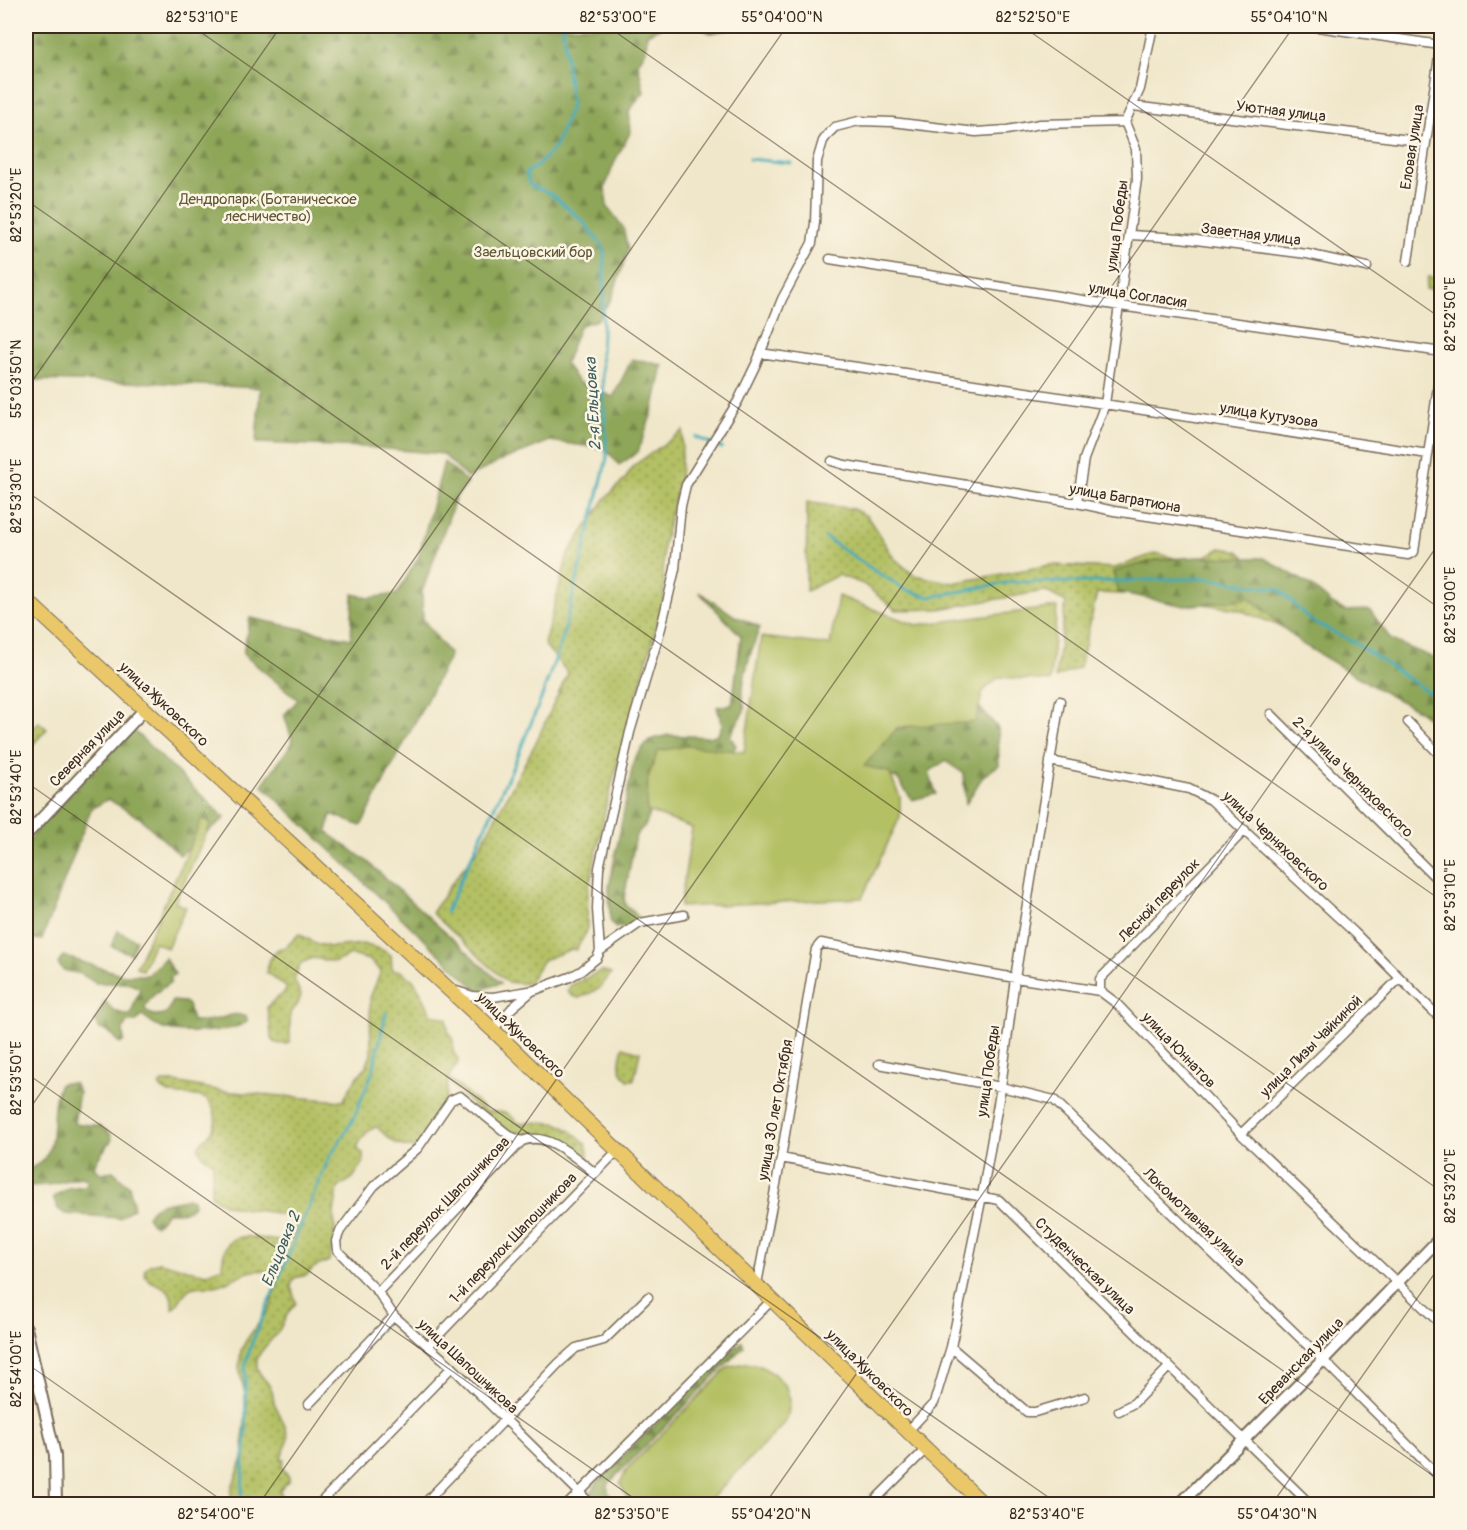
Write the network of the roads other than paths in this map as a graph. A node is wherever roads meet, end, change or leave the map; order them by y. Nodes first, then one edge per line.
1 (1153, 26) edge
2 (1311, 26) edge
3 (1441, 41) edge
4 (1133, 106) junction
5 (1125, 122) junction
6 (1426, 142) junction
7 (1131, 235) junction
8 (830, 259) dead end
9 (1408, 261) dead end
10 (1367, 267) dead end
11 (1120, 306) junction
12 (1442, 352) edge
13 (760, 353) junction
14 (1442, 358) edge
15 (1105, 404) junction
16 (1428, 454) junction
17 (832, 461) dead end
18 (1077, 503) junction
19 (26, 600) edge
20 (1060, 701) dead end
21 (145, 709) junction
22 (1271, 714) dead end
23 (1408, 722) dead end
24 (1442, 757) edge
25 (1050, 761) junction
26 (1245, 830) junction
27 (26, 835) edge
28 (1442, 884) edge
29 (684, 915) dead end
30 (600, 951) junction
31 (1014, 978) junction
32 (1400, 978) junction
33 (447, 987) junction
34 (535, 990) junction
35 (1100, 991) junction
36 (1442, 1020) edge
37 (493, 1030) junction
38 (879, 1064) dead end
39 (1001, 1087) junction
40 (1241, 1134) junction
41 (522, 1141) junction
42 (618, 1150) junction
43 (782, 1158) junction
44 (595, 1173) junction
45 (982, 1196) junction
46 (1442, 1236) edge
47 (1397, 1281) junction
48 (757, 1284) junction
49 (378, 1292) junction
50 (648, 1297) dead end
51 (772, 1299) junction
52 (394, 1316) junction
53 (1442, 1325) edge
54 (26, 1328) edge
55 (429, 1345) junction
56 (951, 1347) junction
57 (1323, 1360) junction
58 (452, 1367) junction
59 (1169, 1368) junction
60 (1085, 1397) dead end
61 (309, 1404) dead end
62 (1119, 1411) dead end
63 (506, 1419) junction
64 (907, 1432) junction
65 (1245, 1439) junction
66 (926, 1449) junction
67 (1442, 1479) edge
68 (580, 1493) junction
69 (56, 1504) edge
70 (319, 1504) edge
71 (424, 1504) edge
72 (568, 1504) edge
73 (591, 1504) edge
74 (871, 1504) edge
75 (983, 1504) edge
76 (1180, 1504) edge
77 (1310, 1504) edge

1 - 4 street
2 - 3 street
3 - 6 street, Еловая улица
4 - 5 street
4 - 6 street, Уютная улица
5 - 7 street, улица Победы
5 - 13 street
6 - 9 street, Еловая улица
7 - 10 street, Заветная улица
7 - 11 street, улица Победы
8 - 11 street, улица Согласия
11 - 12 street, улица Согласия
11 - 15 street, улица Победы
13 - 15 street, улица Кутузова
13 - 30 street
14 - 16 street
15 - 16 street, улица Кутузова
15 - 18 street, улица Победы
16 - 18 street, улица Багратиона
17 - 18 street, улица Багратиона
19 - 21 main road, улица Жуковского
20 - 25 street, улица Победы
21 - 27 street, Северная улица
21 - 33 main road, улица Жуковского
22 - 28 street, 2-я улица Черняховского
23 - 24 street
25 - 26 street, улица Черняховского
25 - 31 street, улица Победы
26 - 32 street, улица Черняховского
26 - 35 street, Лесной переулок
29 - 30 street
30 - 34 street
31 - 35 street
31 - 39 street, улица Победы
31 - 43 street, улица 30 лет Октября
32 - 36 street, улица Черняховского
32 - 40 street, улица Лизы Чайкиной
33 - 34 street
33 - 37 main road, улица Жуковского
34 - 37 street
35 - 40 street, улица Юннатов
37 - 42 main road, улица Жуковского
38 - 39 street, Локомотивная улица
39 - 45 street, улица Победы
39 - 57 street, Локомотивная улица
40 - 47 street, улица Юннатов
41 - 44 street, 2-й переулок Шапошникова
41 - 49 street, 2-й переулок Шапошникова
41 - 49 street, улица Шапошникова
42 - 44 street, 1-й переулок Шапошникова
42 - 48 main road, улица Жуковского
43 - 45 street, Студенческая улица
43 - 48 street, улица 30 лет Октября
44 - 55 street, 1-й переулок Шапошникова
45 - 56 street, улица Победы
45 - 59 street, Студенческая улица
46 - 47 street, Ереванская улица
47 - 53 street, улица Юннатов
47 - 57 street, Ереванская улица
48 - 51 main road, улица Жуковского
49 - 52 street, улица Шапошникова
50 - 63 street
51 - 64 main road, улица Жуковского
51 - 68 street
52 - 55 street, улица Шапошникова
52 - 61 street
54 - 69 street
55 - 58 street, улица Шапошникова
56 - 60 street
56 - 64 street, улица Победы
57 - 65 street, Ереванская улица
57 - 67 street, Локомотивная улица
58 - 63 street, улица Шапошникова
58 - 70 street
59 - 62 street
59 - 65 street, Студенческая улица
63 - 68 street, улица Шапошникова
63 - 71 street
64 - 66 main road, улица Жуковского
65 - 76 street, Ереванская улица
65 - 77 street, Студенческая улица
66 - 74 street
66 - 75 main road, улица Жуковского
68 - 72 street
68 - 73 street, улица Шапошникова

